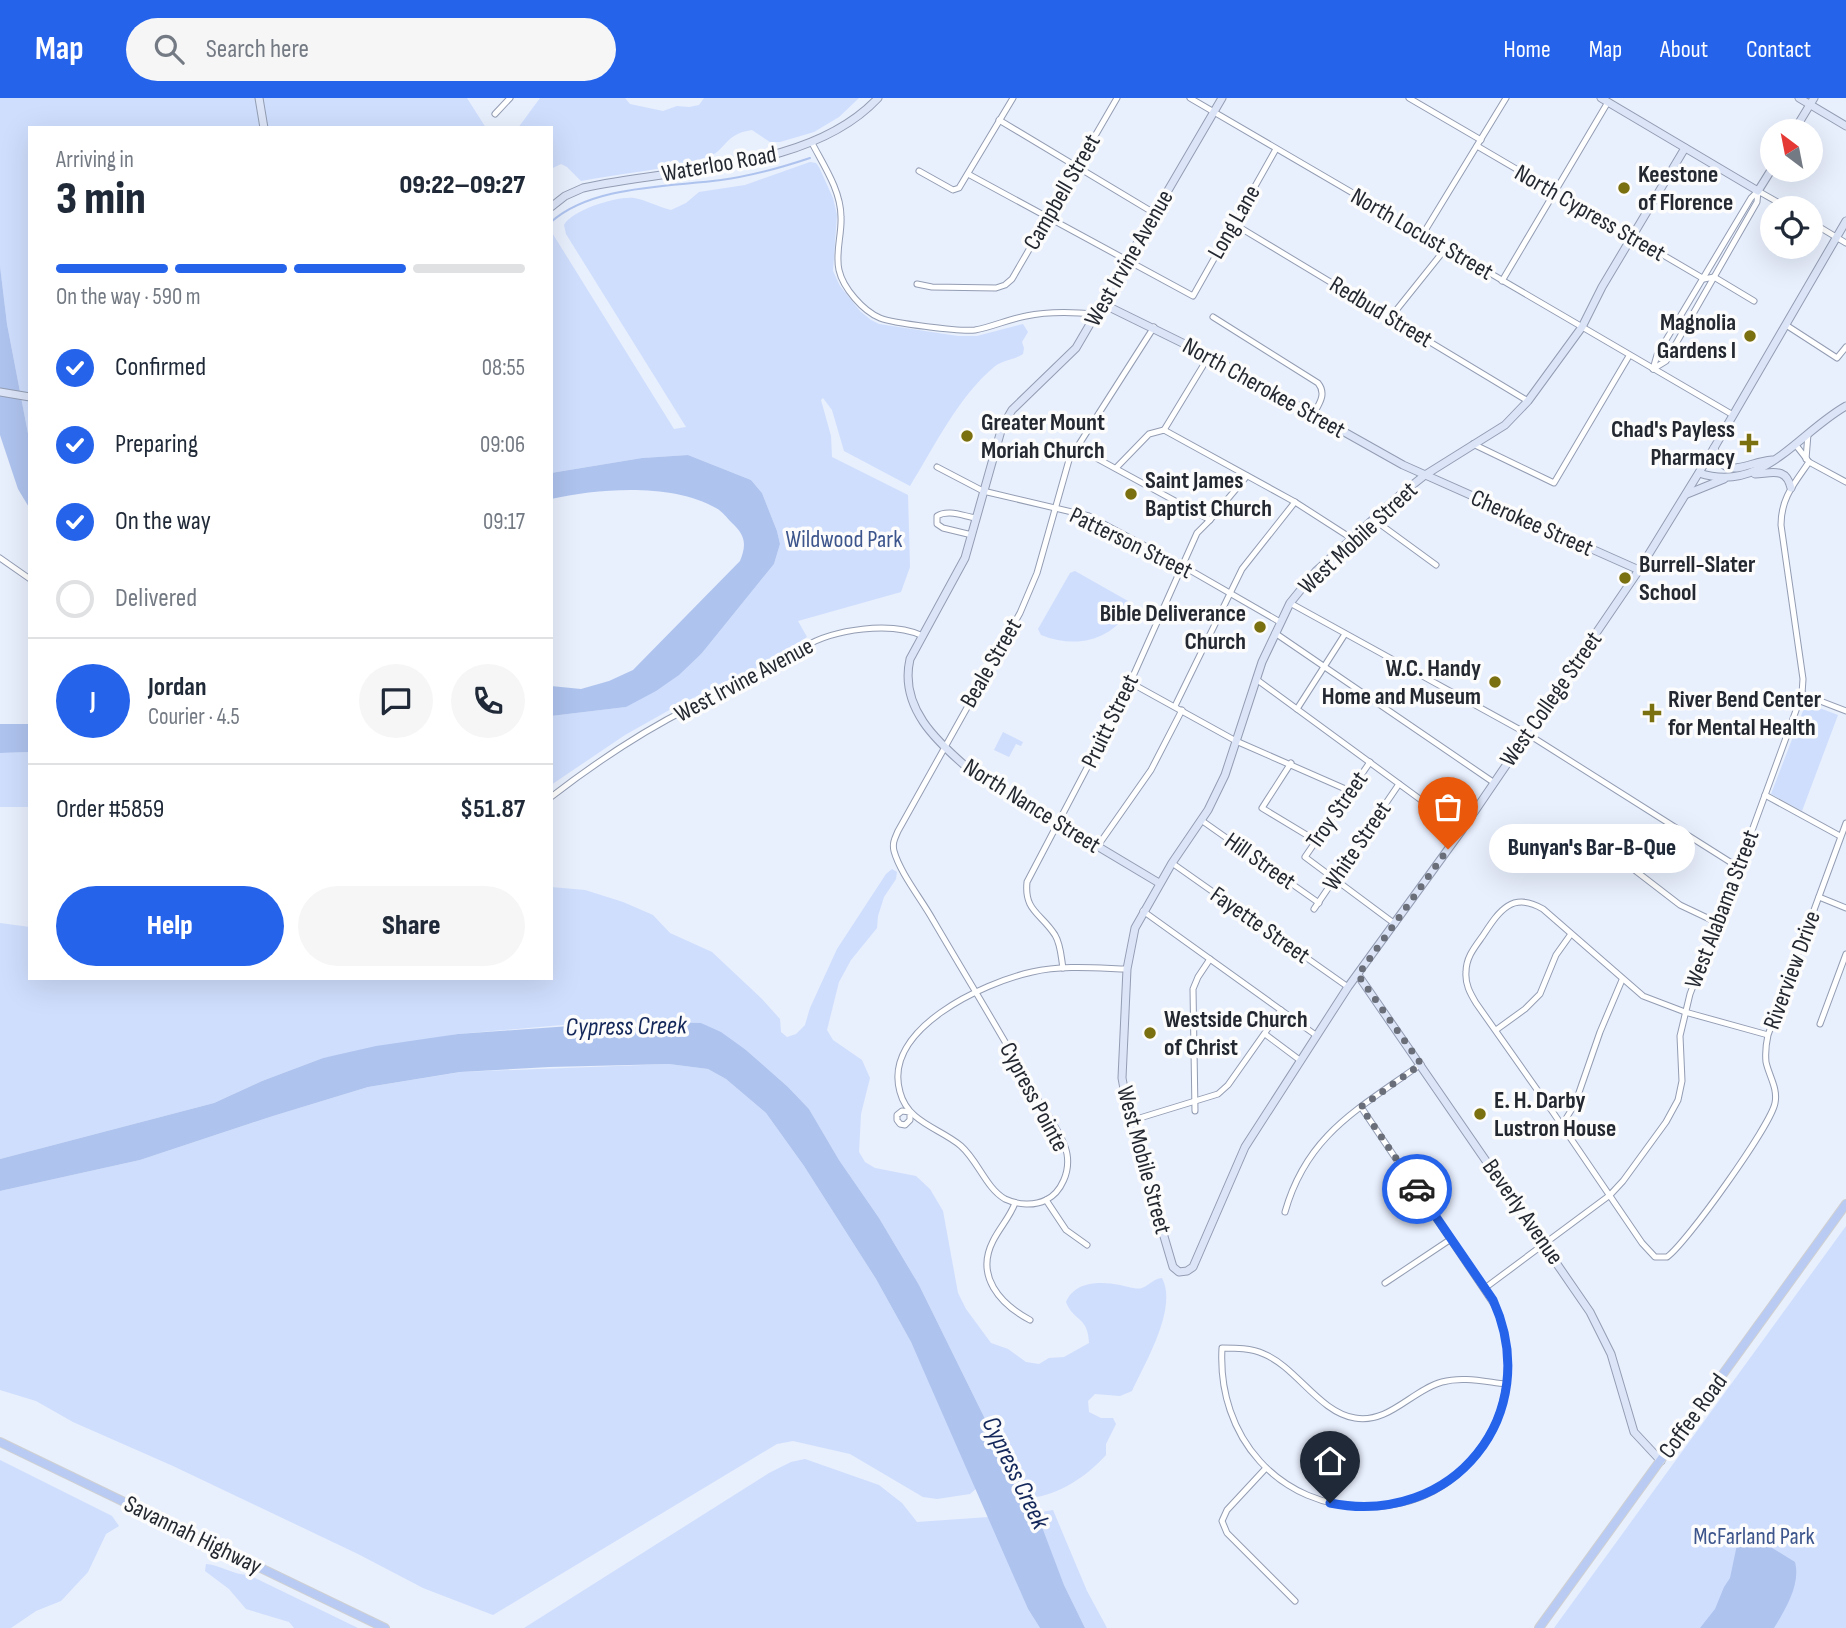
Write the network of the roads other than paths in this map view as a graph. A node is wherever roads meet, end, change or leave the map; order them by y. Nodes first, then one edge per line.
1 (259, 98) edge
2 (510, 98) edge
3 (878, 98) edge
4 (1013, 98) edge
5 (1117, 98) edge
6 (1190, 98) edge
7 (1222, 98) edge
8 (1409, 98) edge
9 (1506, 98) edge
10 (1799, 98) edge
11 (1605, 100) edge
12 (1812, 101) edge
13 (1214, 111) junction
14 (495, 114) dead end
15 (1801, 119) edge
16 (999, 120) junction
17 (264, 126) edge
18 (1846, 126) edge
19 (812, 143) junction
20 (1479, 143) junction
21 (1685, 148) junction
22 (1276, 149) junction
23 (1077, 167) junction
24 (919, 171) dead end
25 (968, 174) junction
26 (1764, 182) edge
27 (1554, 191) junction
28 (1758, 191) junction
29 (1767, 196) edge
30 (553, 206) edge
31 (1154, 213) junction
32 (1048, 217) junction
33 (1846, 220) edge
34 (1234, 224) junction
35 (1823, 229) edge
36 (1423, 234) junction
37 (1632, 237) junction
38 (1836, 237) junction
39 (1846, 243) edge
40 (1446, 248) junction
41 (1127, 260) junction
42 (1714, 277) junction
43 (1704, 279) junction
44 (1502, 281) junction
45 (917, 284) dead end
46 (1754, 301) dead end
47 (1101, 303) junction
48 (1095, 314) junction
49 (1213, 317) dead end
50 (1390, 318) junction
51 (1786, 326) junction
52 (1154, 327) junction
53 (1582, 327) junction
54 (1846, 347) edge
55 (1209, 356) junction
56 (1629, 356) junction
57 (1653, 369) junction
58 (0, 392) edge
59 (28, 397) edge
60 (1528, 401) junction
61 (1846, 406) edge
62 (1313, 415) junction
63 (1733, 415) junction
64 (1164, 430) junction
65 (1808, 434) junction
66 (1473, 444) junction
67 (1795, 444) junction
68 (1076, 447) junction
69 (1714, 448) junction
70 (1773, 460) junction
71 (1808, 460) junction
72 (937, 467) dead end
73 (1116, 468) junction
74 (1699, 472) junction
75 (1751, 474) junction
76 (1247, 475) junction
77 (1425, 475) junction
78 (1728, 478) junction
79 (1846, 482) edge
80 (1791, 488) junction
81 (983, 491) junction
82 (1686, 495) junction
83 (1295, 502) junction
84 (1054, 506) junction
85 (976, 518) junction
86 (1373, 519) junction
87 (1210, 520) junction
88 (972, 535) junction
89 (1351, 538) junction
90 (0, 558) edge
91 (1181, 565) junction
92 (1436, 565) dead end
93 (1639, 570) junction
94 (28, 578) edge
95 (1229, 593) junction
96 (1290, 603) junction
97 (1280, 622) junction
98 (1275, 633) junction
99 (1345, 634) junction
100 (923, 636) junction
101 (1324, 667) junction
102 (1256, 679) junction
103 (1131, 683) junction
104 (1802, 694) junction
105 (1175, 706) junction
106 (1297, 709) junction
107 (1182, 710) junction
108 (1846, 711) edge
109 (1526, 733) junction
110 (1236, 741) junction
111 (943, 747) junction
112 (1370, 762) junction
113 (1291, 763) junction
114 (1493, 782) junction
115 (1399, 784) junction
116 (1350, 791) junction
117 (1765, 795) junction
118 (553, 796) edge
119 (1201, 820) junction
120 (1846, 823) edge
121 (1058, 824) junction
122 (1462, 830) junction
123 (1840, 836) junction
124 (1315, 840) junction
125 (1097, 847) junction
126 (1615, 855) dead end
127 (1172, 863) junction
128 (1738, 867) junction
129 (1334, 880) junction
130 (1159, 883) junction
131 (1819, 897) junction
132 (1319, 903) junction
133 (1846, 908) edge
134 (1314, 909) dead end
135 (1143, 911) junction
136 (1717, 923) junction
137 (1395, 924) junction
138 (1571, 934) junction
139 (1846, 954) edge
140 (1210, 959) junction
141 (1063, 968) junction
142 (1127, 969) junction
143 (1358, 975) junction
144 (1622, 980) junction
145 (1348, 987) junction
146 (975, 993) junction
147 (1281, 1010) junction
148 (1685, 1012) junction
149 (1820, 1024) dead end
150 (1496, 1030) junction
151 (1265, 1034) junction
152 (1768, 1035) junction
153 (1317, 1036) junction
154 (1301, 1061) junction
155 (1421, 1064) junction
156 (1194, 1102) junction
157 (1361, 1107) junction
158 (1195, 1111) dead end
159 (1130, 1121) junction
160 (1562, 1125) junction
161 (1610, 1195) junction
162 (1046, 1200) junction
163 (1015, 1203) junction
164 (1846, 1204) edge
165 (1285, 1212) dead end
166 (1451, 1239) junction
167 (1087, 1245) dead end
168 (1545, 1245) junction
169 (1180, 1272) joint
170 (1385, 1283) dead end
171 (1485, 1288) junction
172 (1030, 1320) dead end
173 (1506, 1384) junction
174 (0, 1443) edge
175 (1661, 1461) junction
176 (1265, 1468) junction
177 (1295, 1601) dead end
178 (385, 1628) edge
179 (1539, 1628) edge

1 - 17 street
2 - 14 street
3 - 19 street, Waterloo Road
4 - 16 street
5 - 23 street, Campbell Street
6 - 13 street, North Locust Street
7 - 13 street, West Irvine Avenue
8 - 20 street, North Cypress Street
9 - 20 street
10 - 12 street
11 - 21 street
11 - 27 street
12 - 15 street
12 - 18 street
13 - 22 street, North Locust Street
13 - 31 street, West Irvine Avenue
16 - 23 street
16 - 25 street
19 - 30 street, Waterloo Road
19 - 48 street
20 - 27 street, North Cypress Street
20 - 36 street
21 - 28 street
21 - 37 street, West Mobile Street
22 - 34 street, Long Lane
22 - 36 street, North Locust Street
23 - 31 street
23 - 32 street, Campbell Street
24 - 25 street
25 - 32 street
26 - 28 street
27 - 37 street, North Cypress Street
27 - 44 street
28 - 29 street
28 - 42 street
28 - 43 street
31 - 41 street, West Irvine Avenue
32 - 41 street
32 - 45 street, Campbell Street
33 - 38 street, West College Street
34 - 41 street, Long Lane
34 - 50 street, Redbud Street
35 - 38 street
36 - 40 street, North Locust Street
37 - 43 street, North Cypress Street
37 - 53 street, West Mobile Street
38 - 39 street
38 - 51 street, West College Street
40 - 44 street, North Locust Street
40 - 50 street
41 - 47 street, West Irvine Avenue
42 - 43 street
42 - 46 street
42 - 57 street
43 - 57 street
44 - 53 street, North Locust Street
47 - 48 street, West Irvine Avenue
47 - 52 street, North Cherokee Street
48 - 81 street, West Irvine Avenue
49 - 62 street
50 - 60 street, Redbud Street
51 - 54 street
51 - 63 street, West College Street
52 - 55 street, North Cherokee Street
52 - 68 street, Beale Street
53 - 56 street, North Locust Street
53 - 60 street, West Mobile Street
55 - 62 street, North Cherokee Street
55 - 64 street
56 - 57 street, North Locust Street
56 - 66 street
57 - 63 street, North Locust Street
58 - 59 street
60 - 66 street, West Mobile Street
61 - 65 street
62 - 77 street, North Cherokee Street
63 - 69 street, West College Street
64 - 73 street
64 - 76 street
65 - 67 street
65 - 71 street
66 - 77 street, West Mobile Street
67 - 70 street
67 - 71 street
68 - 73 street
68 - 84 street, Beale Street
69 - 70 street
69 - 74 street, West College Street
70 - 75 street
71 - 79 street
71 - 80 street, West Alabama Street
72 - 81 street, Patterson Street
73 - 87 street
74 - 78 street
74 - 82 street, West College Street
75 - 78 street
75 - 80 street
76 - 83 street
76 - 87 street, Pruitt Street
77 - 86 street, West Mobile Street
77 - 93 street, Cherokee Street
78 - 82 street
80 - 104 street, West Alabama Street
81 - 84 street, Patterson Street
81 - 85 street, West Irvine Avenue
82 - 93 street, West College Street
83 - 89 street
83 - 95 street
84 - 91 street, Patterson Street
84 - 111 street, Beale Street
85 - 88 street, West Irvine Avenue
85 - 88 street
86 - 89 street, West Mobile Street
86 - 92 street
87 - 91 street, Pruitt Street
88 - 100 street, West Irvine Avenue
89 - 96 street, West Mobile Street
90 - 94 street
91 - 95 street, Patterson Street
91 - 103 street, Pruitt Street
93 - 109 street, West College Street
95 - 97 street, Patterson Street
95 - 105 street
96 - 97 street, West Mobile Street
96 - 99 street
97 - 98 street, West Mobile Street
98 - 101 street
98 - 102 street, West Mobile Street
99 - 101 street
99 - 109 street
100 - 111 street, North Nance Street
100 - 118 street, West Irvine Avenue
101 - 106 street
101 - 114 street
102 - 106 street
102 - 110 street, West Mobile Street
103 - 105 street
103 - 121 street, Pruitt Street
104 - 108 street
104 - 117 street, West Alabama Street
105 - 107 street
106 - 112 street
107 - 110 street
107 - 125 street
109 - 114 street, West College Street
109 - 128 street
110 - 113 street
110 - 119 street, West Mobile Street
111 - 121 street, North Nance Street
111 - 146 street, Beale Street
112 - 115 street
112 - 116 street, Troy Street
113 - 116 street
113 - 124 street
114 - 122 street, West College Street
115 - 122 street
115 - 129 street, White Street
116 - 124 street, Troy Street
117 - 123 street
117 - 128 street, West Alabama Street
119 - 127 street, West Mobile Street
119 - 132 street, Hill Street
120 - 123 street, Riverview Drive
121 - 125 street, North Nance Street
121 - 141 street, Pruitt Street
122 - 137 street, West College Street
123 - 131 street, Riverview Drive
124 - 129 street, Troy Street
125 - 130 street, North Nance Street
126 - 136 street
127 - 130 street, West Mobile Street
127 - 145 street, Fayette Street
128 - 136 street, West Alabama Street
129 - 132 street, White Street
129 - 137 street
130 - 135 street, West Mobile Street
131 - 133 street
131 - 152 street, Riverview Drive
132 - 134 street, White Street
135 - 140 street
135 - 142 street, West Mobile Street
136 - 148 street, West Alabama Street
137 - 143 street, West College Street
138 - 144 street
138 - 150 street
138 - 150 street
139 - 149 street
140 - 147 street
140 - 156 street
141 - 142 street
141 - 146 street
142 - 159 street, West Mobile Street
143 - 145 street, West College Street
143 - 155 street, Beverly Avenue
144 - 148 street
144 - 160 street
145 - 153 street, West College Street
146 - 162 street, Cypress Pointe
146 - 163 street
147 - 151 street
147 - 153 street
148 - 152 street
148 - 161 street, West Alabama Street
150 - 160 street
151 - 154 street
151 - 156 street
152 - 161 street, Riverview Drive
153 - 154 street, West College Street
154 - 169 street, West College Street
155 - 157 street
155 - 168 street, Beverly Avenue
156 - 158 street
156 - 159 street
157 - 165 street
157 - 166 street
159 - 169 street, West Mobile Street
160 - 161 street
161 - 168 street, West Alabama Street
162 - 163 street
162 - 167 street
163 - 172 street
164 - 175 main road, Coffee Road
166 - 170 street
166 - 171 street
168 - 171 street, West Alabama Street
168 - 175 street, Beverly Avenue
171 - 173 street
173 - 176 street
173 - 176 street
174 - 178 main road, Savannah Highway
175 - 179 main road, Coffee Road
176 - 177 street

